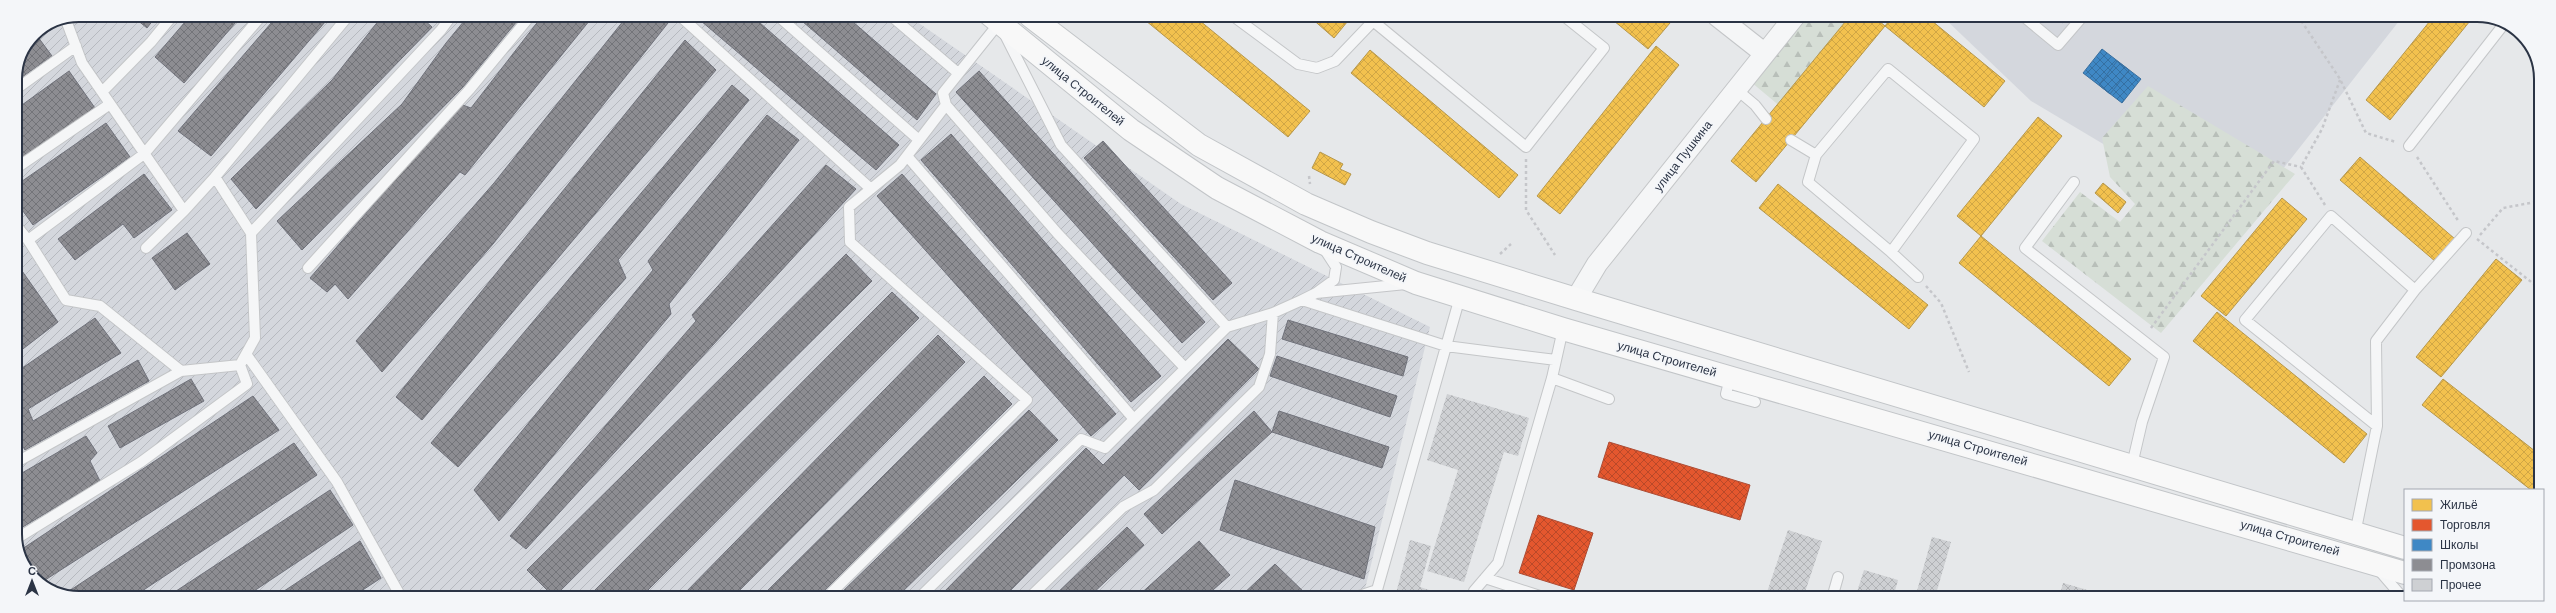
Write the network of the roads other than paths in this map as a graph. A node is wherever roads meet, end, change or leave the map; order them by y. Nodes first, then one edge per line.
1 (167, 22) edge
2 (256, 22) edge
3 (343, 22) edge
4 (447, 22) edge
5 (526, 22) edge
6 (687, 22) edge
7 (784, 22) edge
8 (898, 22) edge
9 (992, 22) edge
10 (996, 22) edge
11 (998, 22) edge
12 (1038, 22) edge
13 (1241, 22) edge
14 (1371, 22) edge
15 (1380, 22) edge
16 (1572, 22) edge
17 (1725, 22) edge
18 (1789, 22) edge
19 (2030, 22) edge
20 (2078, 22) edge
21 (67, 23) edge
22 (2501, 27) edge
23 (76, 46) junction
24 (1764, 53) junction
25 (958, 73) junction
26 (22, 85) edge
27 (1736, 89) junction
28 (102, 92) junction
29 (110, 104) junction
30 (946, 105) junction
31 (1766, 119) dead end
32 (919, 140) junction
33 (1791, 140) dead end
34 (2410, 146) road end
35 (144, 154) junction
36 (1816, 155) junction
37 (907, 156) junction
38 (22, 164) edge
39 (215, 177) junction
40 (2074, 182) dead end
41 (871, 189) junction
42 (184, 211) junction
43 (22, 233) edge
44 (251, 233) junction
45 (2466, 233) road end
46 (28, 240) junction
47 (1320, 242) junction
48 (146, 248) dead end
49 (1891, 252) junction
50 (308, 268) dead end
51 (1918, 277) road end
52 (1416, 282) junction
53 (2415, 290) junction
54 (1316, 293) junction
55 (1460, 297) junction
56 (1576, 299) junction
57 (1302, 300) junction
58 (1273, 313) junction
59 (1227, 327) junction
60 (1563, 329) junction
61 (1446, 346) junction
62 (246, 354) junction
63 (1556, 360) junction
64 (240, 365) junction
65 (1185, 368) junction
66 (181, 371) junction
67 (1552, 378) junction
68 (1730, 378) junction
69 (1609, 399) dead end
70 (1755, 402) dead end
71 (1133, 418) junction
72 (2377, 426) junction
73 (22, 459) edge
74 (2132, 465) junction
75 (2355, 534) junction
76 (22, 535) edge
77 (2404, 548) edge
78 (2348, 556) junction
79 (2374, 564) junction
80 (2404, 573) edge
81 (1838, 577) dead end
82 (1485, 578) junction
83 (398, 591) edge
84 (833, 591) edge
85 (926, 591) edge
86 (1036, 591) edge
87 (1374, 591) edge
88 (1477, 591) edge
89 (1525, 591) edge
90 (1834, 591) edge
91 (2397, 591) edge

1 - 28 lane
2 - 35 lane
3 - 39 lane
4 - 44 lane
5 - 50 lane
6 - 41 lane
7 - 32 lane
8 - 25 lane
9 - 25 lane
10 - 59 lane
11 - 47 main road, улица Строителей
12 - 56 main road, улица Строителей
13 - 14 lane
15 - 16 lane
17 - 24 street
18 - 24 street, улица Пушкина
19 - 20 lane
21 - 23 lane
22 - 34 lane
23 - 26 lane
23 - 28 lane
24 - 27 street, улица Пушкина
25 - 30 lane
27 - 31 lane
27 - 56 street, улица Пушкина
28 - 29 lane
29 - 35 lane
29 - 38 lane
30 - 32 lane
30 - 65 lane
32 - 37 lane
33 - 36 lane
35 - 42 lane
35 - 46 lane
36 - 49 lane
36 - 49 lane
37 - 41 lane
37 - 71 lane
39 - 42 lane
39 - 44 lane
40 - 74 lane
41 - 84 lane
42 - 48 lane
43 - 46 lane
44 - 62 lane
45 - 53 lane
46 - 66 lane
47 - 52 main road, улица Строителей
47 - 54 lane
49 - 51 lane
52 - 54 lane
52 - 55 main road, улица Строителей
53 - 72 lane
53 - 72 lane
54 - 57 lane
55 - 60 main road, улица Строителей
55 - 61 lane
56 - 60 main road
56 - 74 main road, улица Строителей
57 - 58 lane
57 - 61 lane
58 - 59 lane
58 - 86 lane
59 - 65 lane
60 - 63 lane
60 - 68 main road, улица Строителей
61 - 63 lane
61 - 87 lane
62 - 64 lane
62 - 83 lane
63 - 67 lane
64 - 66 lane
64 - 76 lane
65 - 71 lane
66 - 73 lane
67 - 69 lane
67 - 82 lane
68 - 70 lane
68 - 78 main road, улица Строителей
71 - 85 lane
72 - 75 lane
74 - 75 main road, улица Строителей
75 - 77 main road, улица Строителей
75 - 78 main road
78 - 79 main road, улица Строителей
79 - 80 main road, улица Строителей
79 - 91 lane
81 - 90 lane
82 - 88 lane
82 - 89 lane

